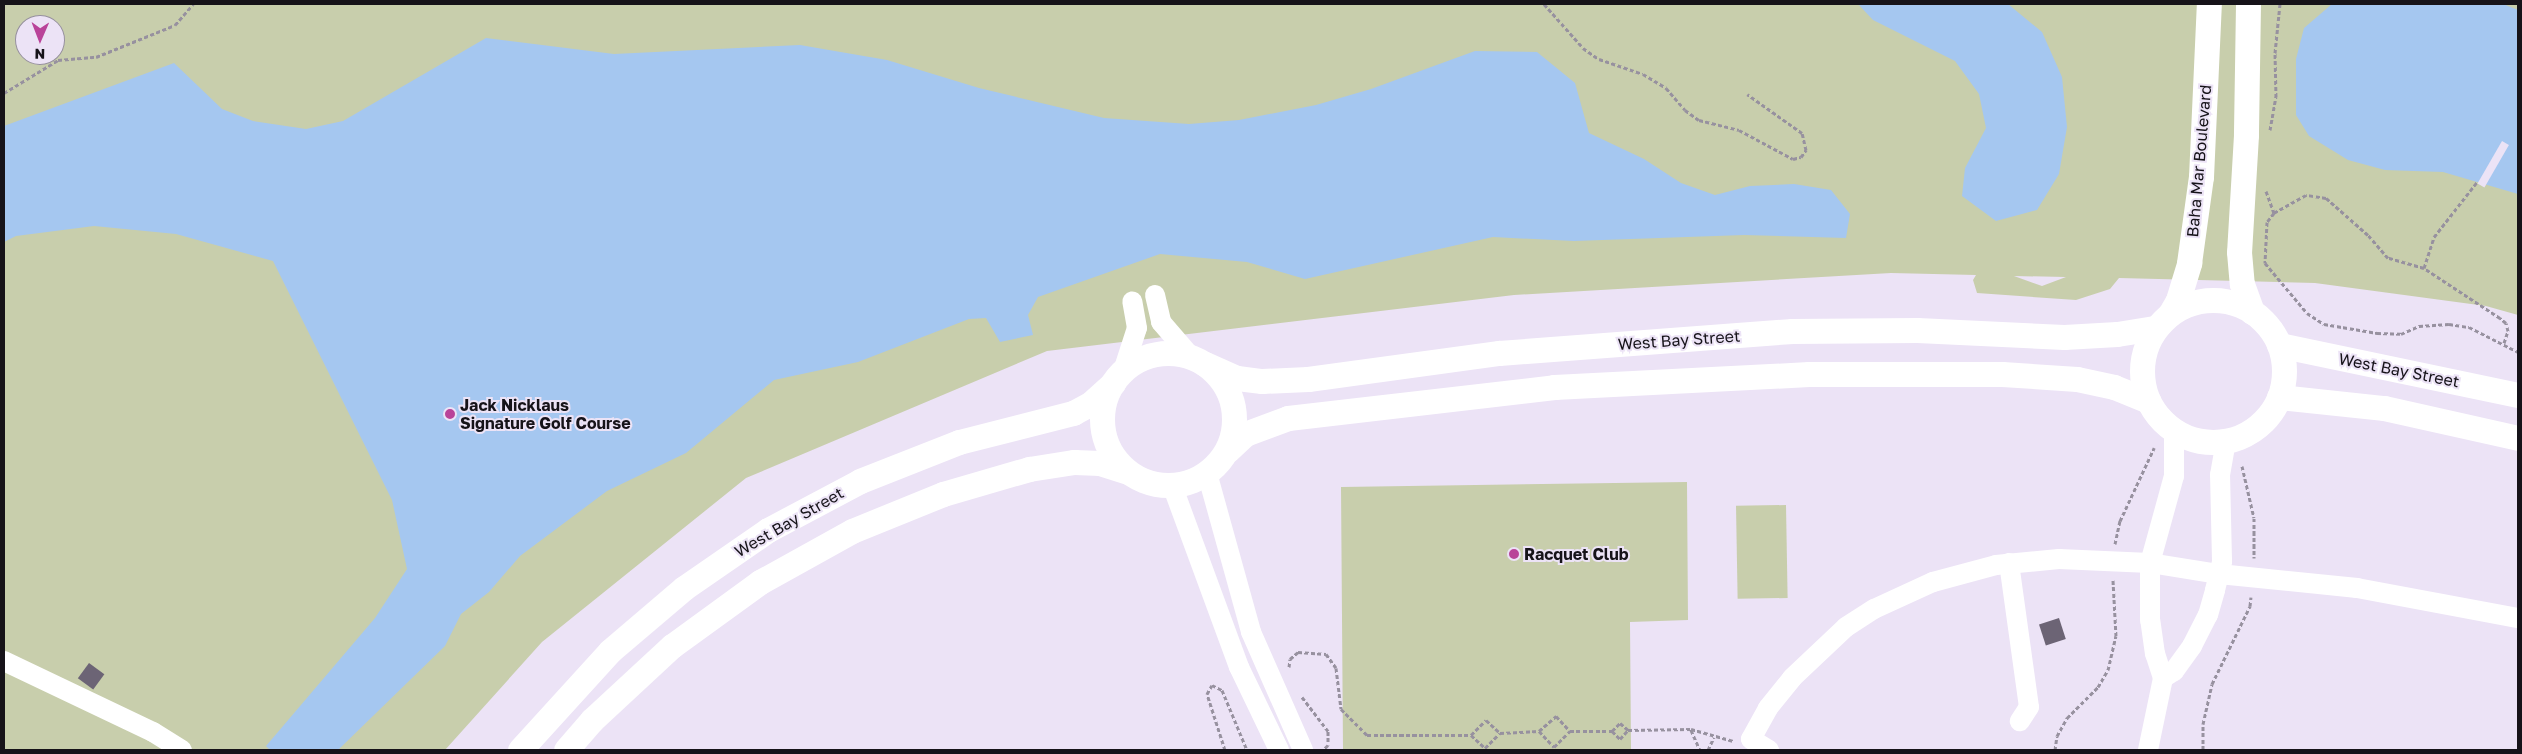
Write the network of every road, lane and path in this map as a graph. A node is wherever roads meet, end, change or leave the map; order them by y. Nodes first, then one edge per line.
1 (193, 4) edge
2 (1544, 4) edge
3 (2209, 4) edge
4 (2248, 4) edge
5 (2280, 4) edge
6 (4, 93) edge
7 (1747, 94) dead end
8 (2269, 136) dead end
9 (2266, 182) dead end
10 (2477, 182) dead end
11 (2274, 213) junction
12 (2424, 268) junction
13 (1155, 295) dead end
14 (1132, 301) dead end
15 (2252, 312) junction
16 (2163, 321) junction
17 (2504, 343) junction
18 (2279, 345) junction
19 (2518, 352) edge
20 (1199, 361) junction
21 (1118, 377) junction
22 (2518, 395) edge
23 (2279, 398) junction
24 (2148, 401) junction
25 (2166, 436) junction
26 (2518, 438) edge
27 (2233, 449) junction
28 (1228, 450) junction
29 (1128, 472) junction
30 (1207, 473) junction
31 (1172, 485) junction
32 (2112, 561) junction
33 (2010, 563) junction
34 (2150, 563) junction
35 (2219, 574) junction
36 (2252, 577) junction
37 (2518, 618) edge
38 (4, 661) edge
39 (1289, 671) dead end
40 (2163, 678) junction
41 (1298, 692) dead end
42 (2020, 721) dead end
43 (1691, 729) junction
44 (1628, 730) junction
45 (1539, 731) junction
46 (1570, 731) junction
47 (1612, 731) junction
48 (1500, 733) junction
49 (1471, 735) junction
50 (1714, 737) junction
51 (1751, 739) junction
52 (182, 750) edge
53 (520, 750) edge
54 (566, 750) edge
55 (1225, 750) edge
56 (1247, 750) edge
57 (1279, 750) edge
58 (1303, 750) edge
59 (1323, 750) edge
60 (1700, 750) edge
61 (1708, 750) edge
62 (1769, 750) edge
63 (2055, 750) edge
64 (2148, 750) edge
65 (2203, 750) edge

1 - 6 path
2 - 7 path
3 - 16 main road, Baha Mar Boulevard
4 - 15 main road
5 - 8 path
9 - 11 path
10 - 12 path
11 - 12 path
11 - 17 path
12 - 17 path
13 - 20 street
14 - 21 street
15 - 16 main road
15 - 18 main road
16 - 20 main road, West Bay Street
16 - 24 main road
17 - 19 path
18 - 22 main road, West Bay Street
18 - 23 main road
20 - 21 main road
20 - 28 main road
21 - 29 main road
21 - 53 main road, West Bay Street
23 - 26 main road
23 - 27 main road
24 - 25 main road
24 - 28 main road
25 - 27 main road
25 - 32 path
25 - 34 street
27 - 35 street
27 - 36 path
28 - 30 main road
29 - 31 main road
29 - 54 main road
30 - 31 main road
30 - 58 street
31 - 57 street
32 - 33 street
32 - 34 street
32 - 63 path
33 - 42 street
33 - 51 street
34 - 35 street
34 - 40 street
35 - 36 street
35 - 40 street
36 - 37 street
36 - 65 path
38 - 52 street
39 - 49 path
40 - 64 street
41 - 59 path
43 - 44 path
43 - 50 path
43 - 60 path
44 - 47 path
44 - 47 path
45 - 46 path
45 - 46 path
45 - 48 path
46 - 47 path
48 - 49 path
48 - 49 path
50 - 51 path
50 - 61 path
51 - 62 street
55 - 56 path

